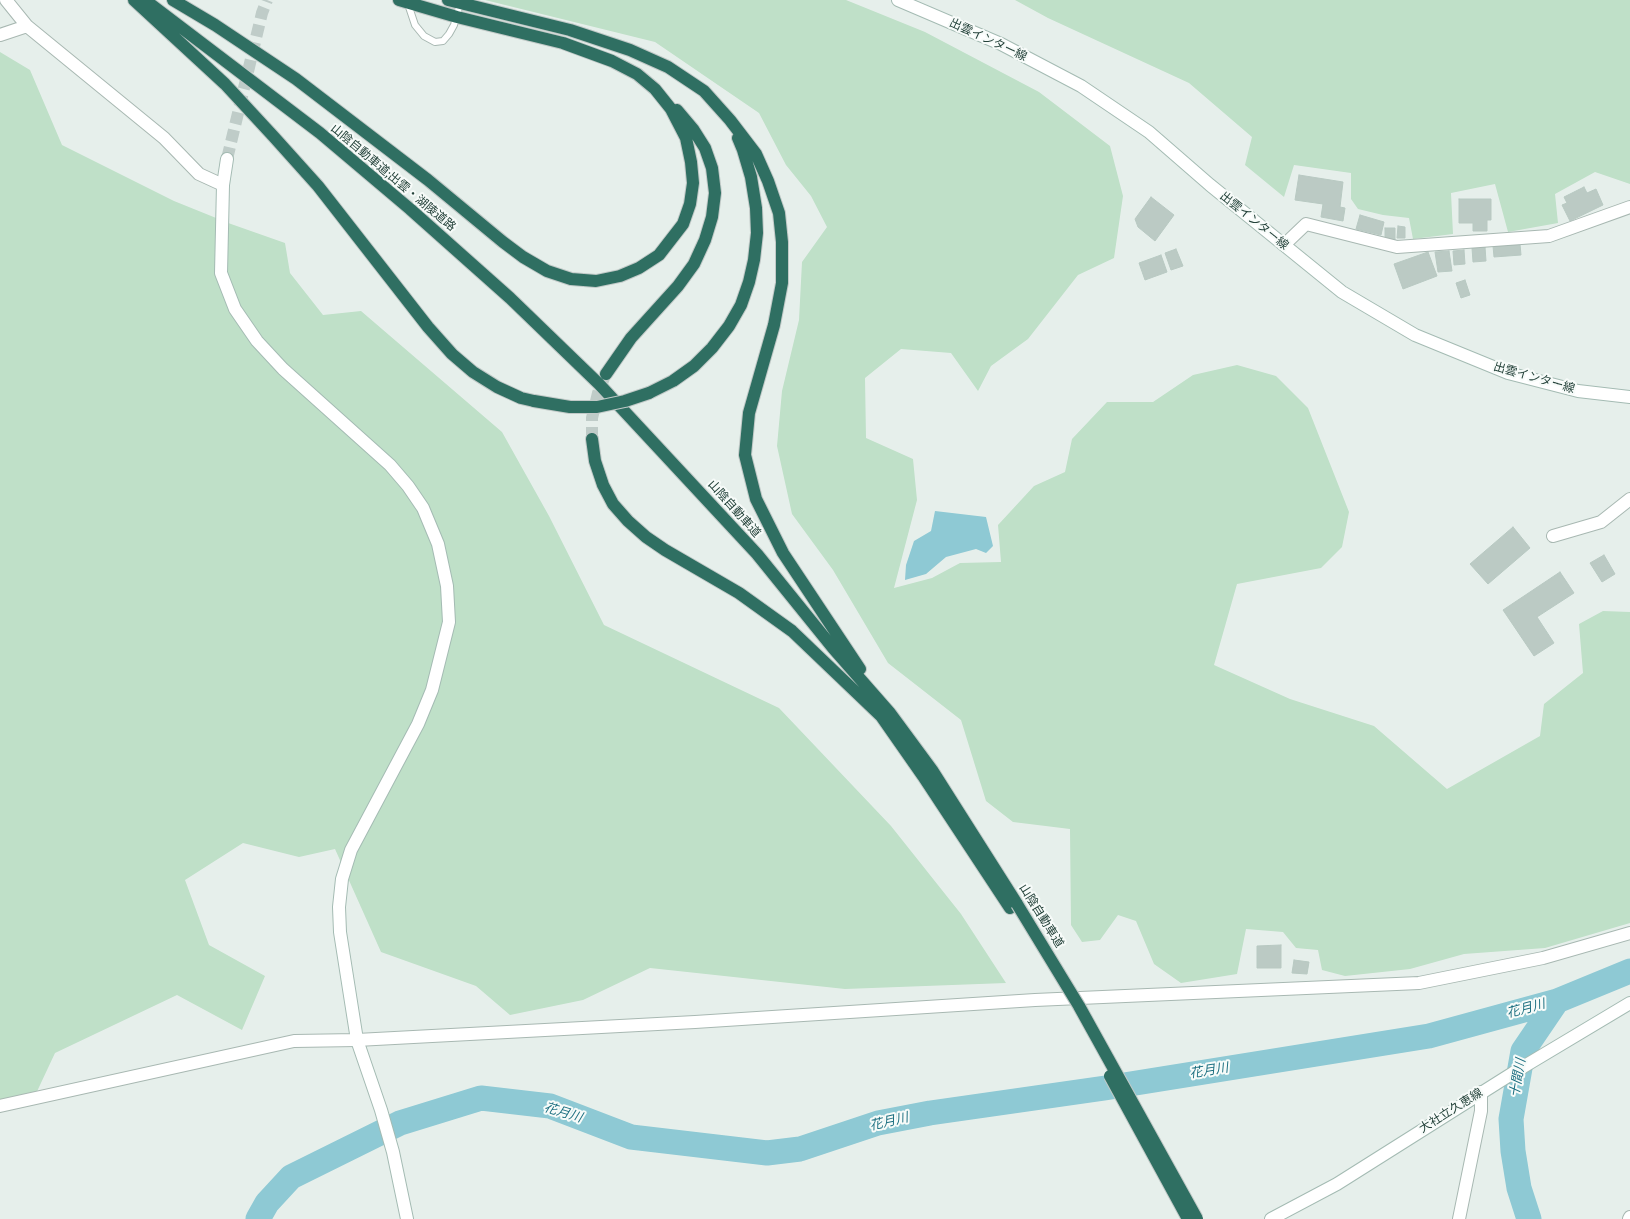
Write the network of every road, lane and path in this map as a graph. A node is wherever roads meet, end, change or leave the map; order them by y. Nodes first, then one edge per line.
1 (6, 0) edge
2 (134, 0) edge
3 (145, 0) edge
4 (173, 0) edge
5 (448, 0) edge
6 (898, 0) edge
7 (403, 2) edge
8 (460, 4) junction
9 (457, 18) junction
10 (27, 26) junction
11 (0, 34) edge
12 (655, 89) junction
13 (730, 120) junction
14 (226, 160) tunnel mouth
15 (223, 185) junction
16 (1630, 207) edge
17 (1284, 245) junction
18 (606, 374) tunnel mouth
19 (608, 394) joint
20 (1630, 397) edge
21 (592, 439) tunnel mouth
22 (1630, 499) edge
23 (1553, 536) dead end
24 (887, 716) junction
25 (1014, 906) junction
26 (1630, 933) edge
27 (1630, 1002) edge
28 (356, 1040) junction
29 (1481, 1092) junction
30 (0, 1106) edge
31 (407, 1219) edge
32 (1188, 1219) edge
33 (1197, 1219) edge
34 (1271, 1219) edge
35 (1459, 1219) edge

1 - 10 street
2 - 13 highway, bridge
3 - 19 highway, 山陰自動車道;出雲・湖陵道路
4 - 12 highway
5 - 8 highway
6 - 17 street, 出雲インター線
7 - 9 highway
7 - 9 lane
8 - 9 lane
8 - 13 highway
9 - 12 highway
10 - 11 street
10 - 15 street
12 - 18 highway
13 - 24 highway
14 - 15 street
15 - 28 street
16 - 17 street
17 - 20 street, 出雲インター線
19 - 24 highway, 山陰自動車道
21 - 24 highway
22 - 23 street
24 - 25 highway, 山陰自動車道
25 - 32 highway, 山陰自動車道, bridge
25 - 33 highway, 山陰自動車道, bridge
26 - 28 street
27 - 29 street, 大社立久恵線
28 - 30 street
28 - 31 street
29 - 34 street, 大社立久恵線
29 - 35 street

